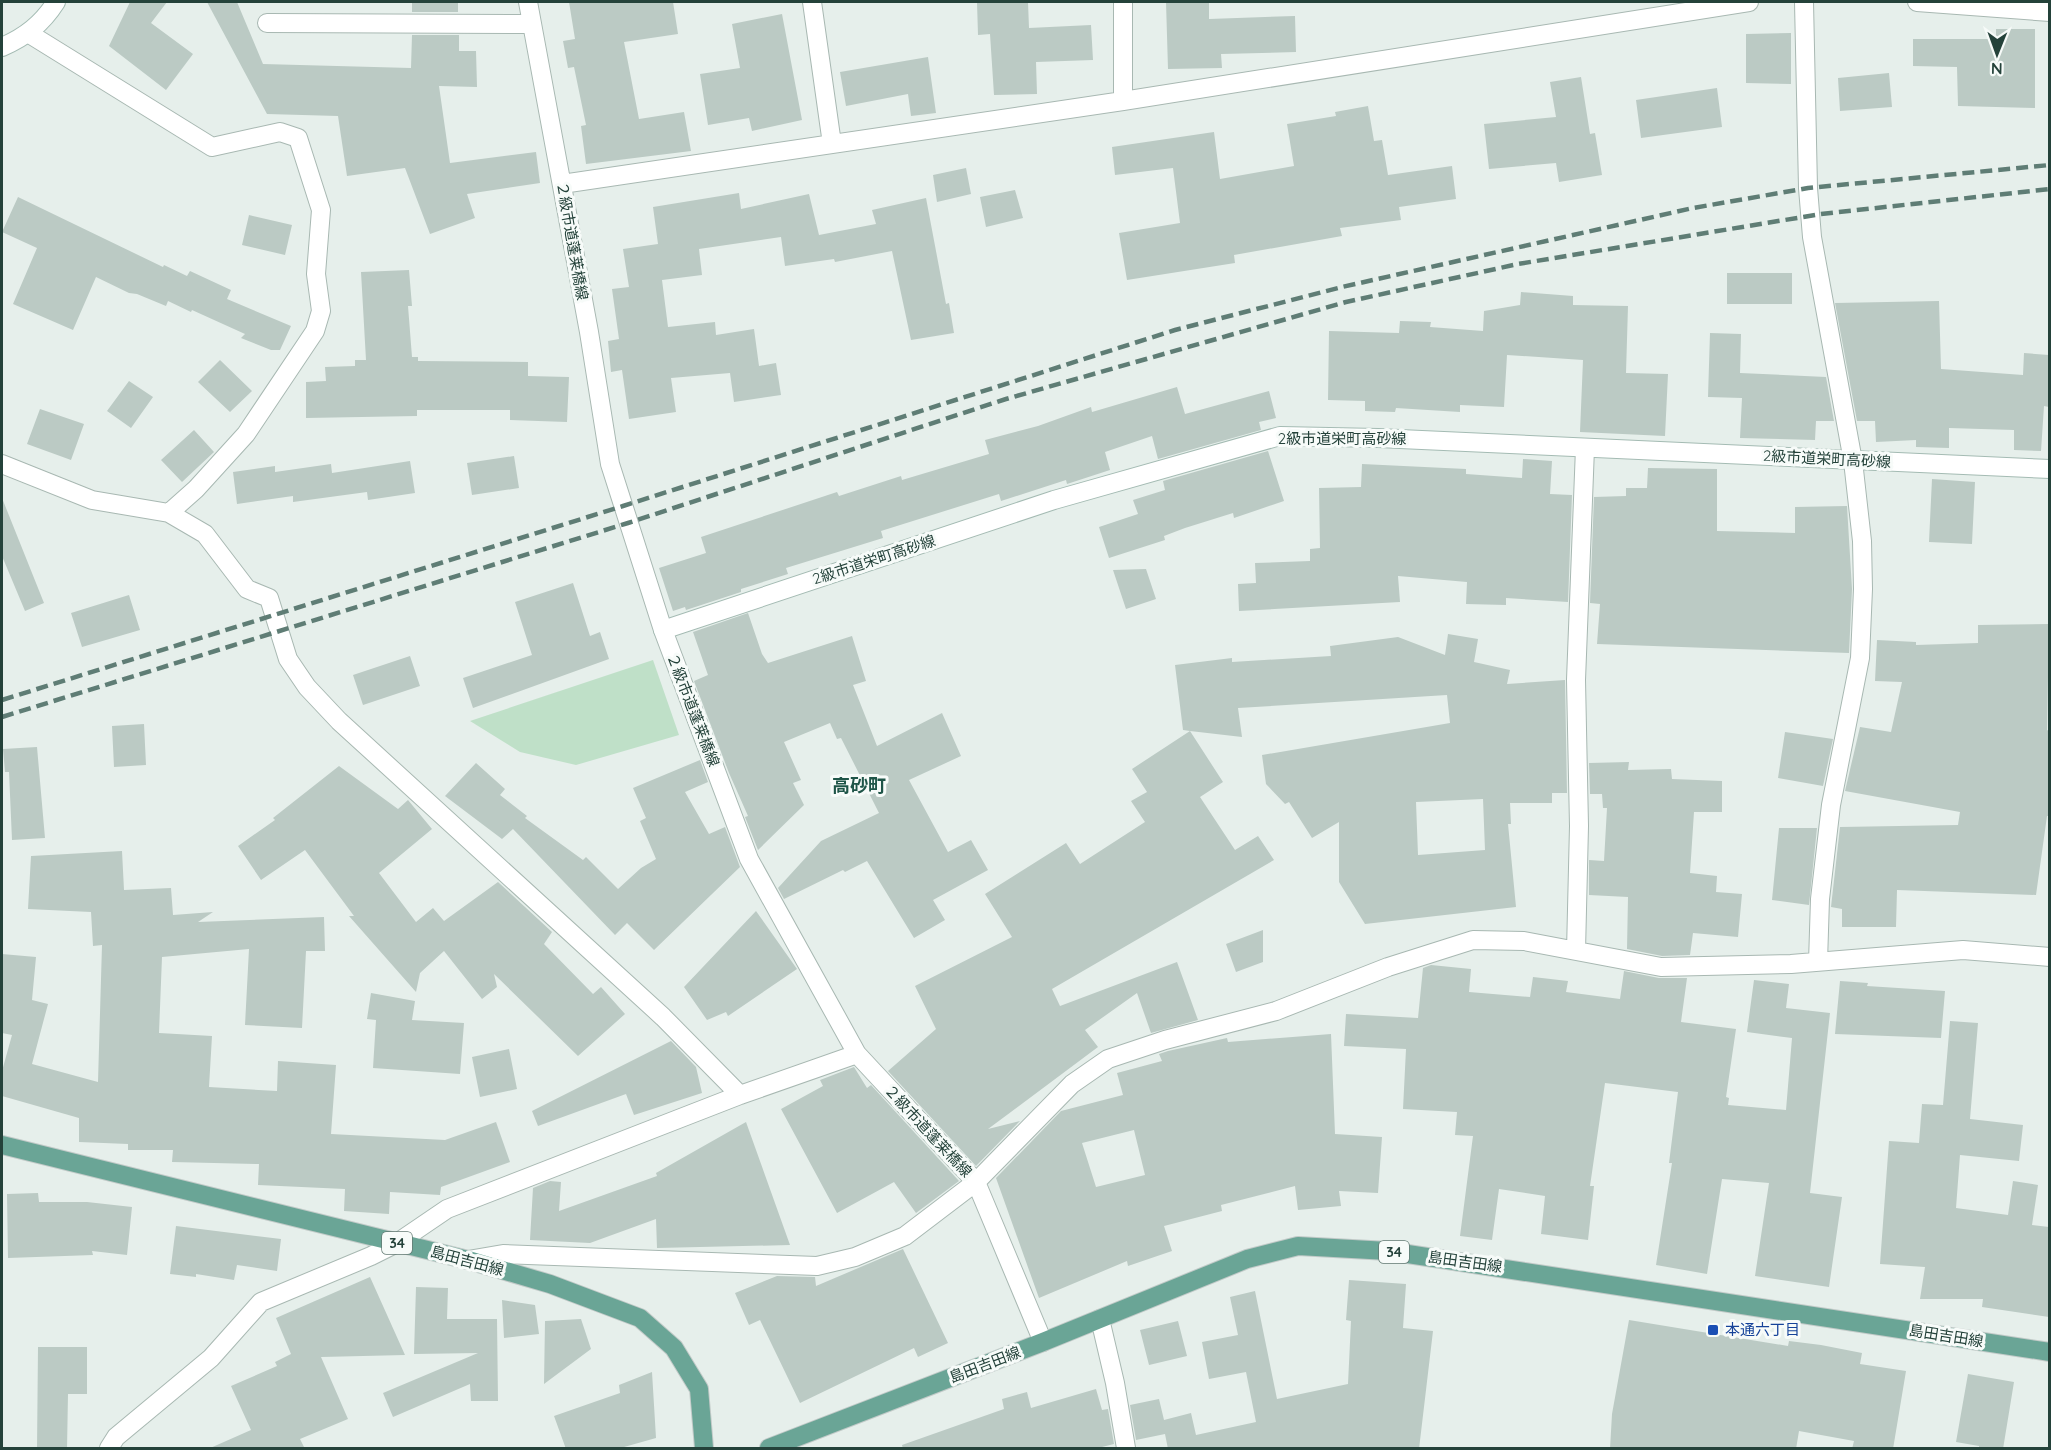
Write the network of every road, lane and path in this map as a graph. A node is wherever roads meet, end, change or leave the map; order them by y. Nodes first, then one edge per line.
1 (56, 2) edge
2 (528, 2) edge
3 (812, 2) edge
4 (1123, 2) edge
5 (1749, 2) edge
6 (1804, 2) edge
7 (1917, 2) edge
8 (2049, 12) edge
9 (267, 23) dead end
10 (532, 24) junction
11 (28, 33) junction
12 (2, 48) edge
13 (1123, 101) junction
14 (832, 144) junction
15 (562, 184) junction
16 (1585, 448) junction
17 (1853, 461) junction
18 (2, 464) edge
19 (2049, 469) edge
20 (170, 513) junction
21 (663, 630) junction
22 (1576, 951) junction
23 (2049, 957) edge
24 (1818, 962) junction
25 (857, 1054) junction
26 (740, 1095) junction
27 (2, 1145) edge
28 (976, 1182) junction
29 (397, 1243) junction
30 (468, 1260) junction
31 (1100, 1319) junction
32 (1043, 1342) junction
33 (2049, 1352) edge
34 (109, 1449) edge
35 (704, 1449) edge
36 (769, 1449) edge
37 (1126, 1449) edge

1 - 11 street
2 - 10 street, ２級市道蓬莱橋線
3 - 14 street
4 - 13 street
5 - 13 street
6 - 17 street
7 - 8 street
9 - 10 street
10 - 15 street, ２級市道蓬莱橋線
11 - 12 street
11 - 20 street
13 - 14 street
14 - 15 street
15 - 21 street, ２級市道蓬莱橋線
16 - 17 street, 2級市道栄町高砂線
16 - 21 street, 2級市道栄町高砂線
16 - 22 street
17 - 19 street, 2級市道栄町高砂線
17 - 24 street
18 - 20 street
20 - 26 street
21 - 25 street, ２級市道蓬莱橋線
22 - 24 street
22 - 28 street
23 - 24 street
25 - 26 street
25 - 28 street, ２級市道蓬莱橋線
26 - 29 street
27 - 29 main road, 島田吉田線 / 34
28 - 30 street
28 - 32 street, ２級市道蓬莱橋線
29 - 30 main road, 島田吉田線 / 34
29 - 34 street
30 - 35 main road, 島田吉田線 / 34
31 - 32 main road, 島田吉田線 / 34
31 - 33 main road, 島田吉田線 / 34
31 - 37 street
32 - 36 main road, 島田吉田線 / 34

